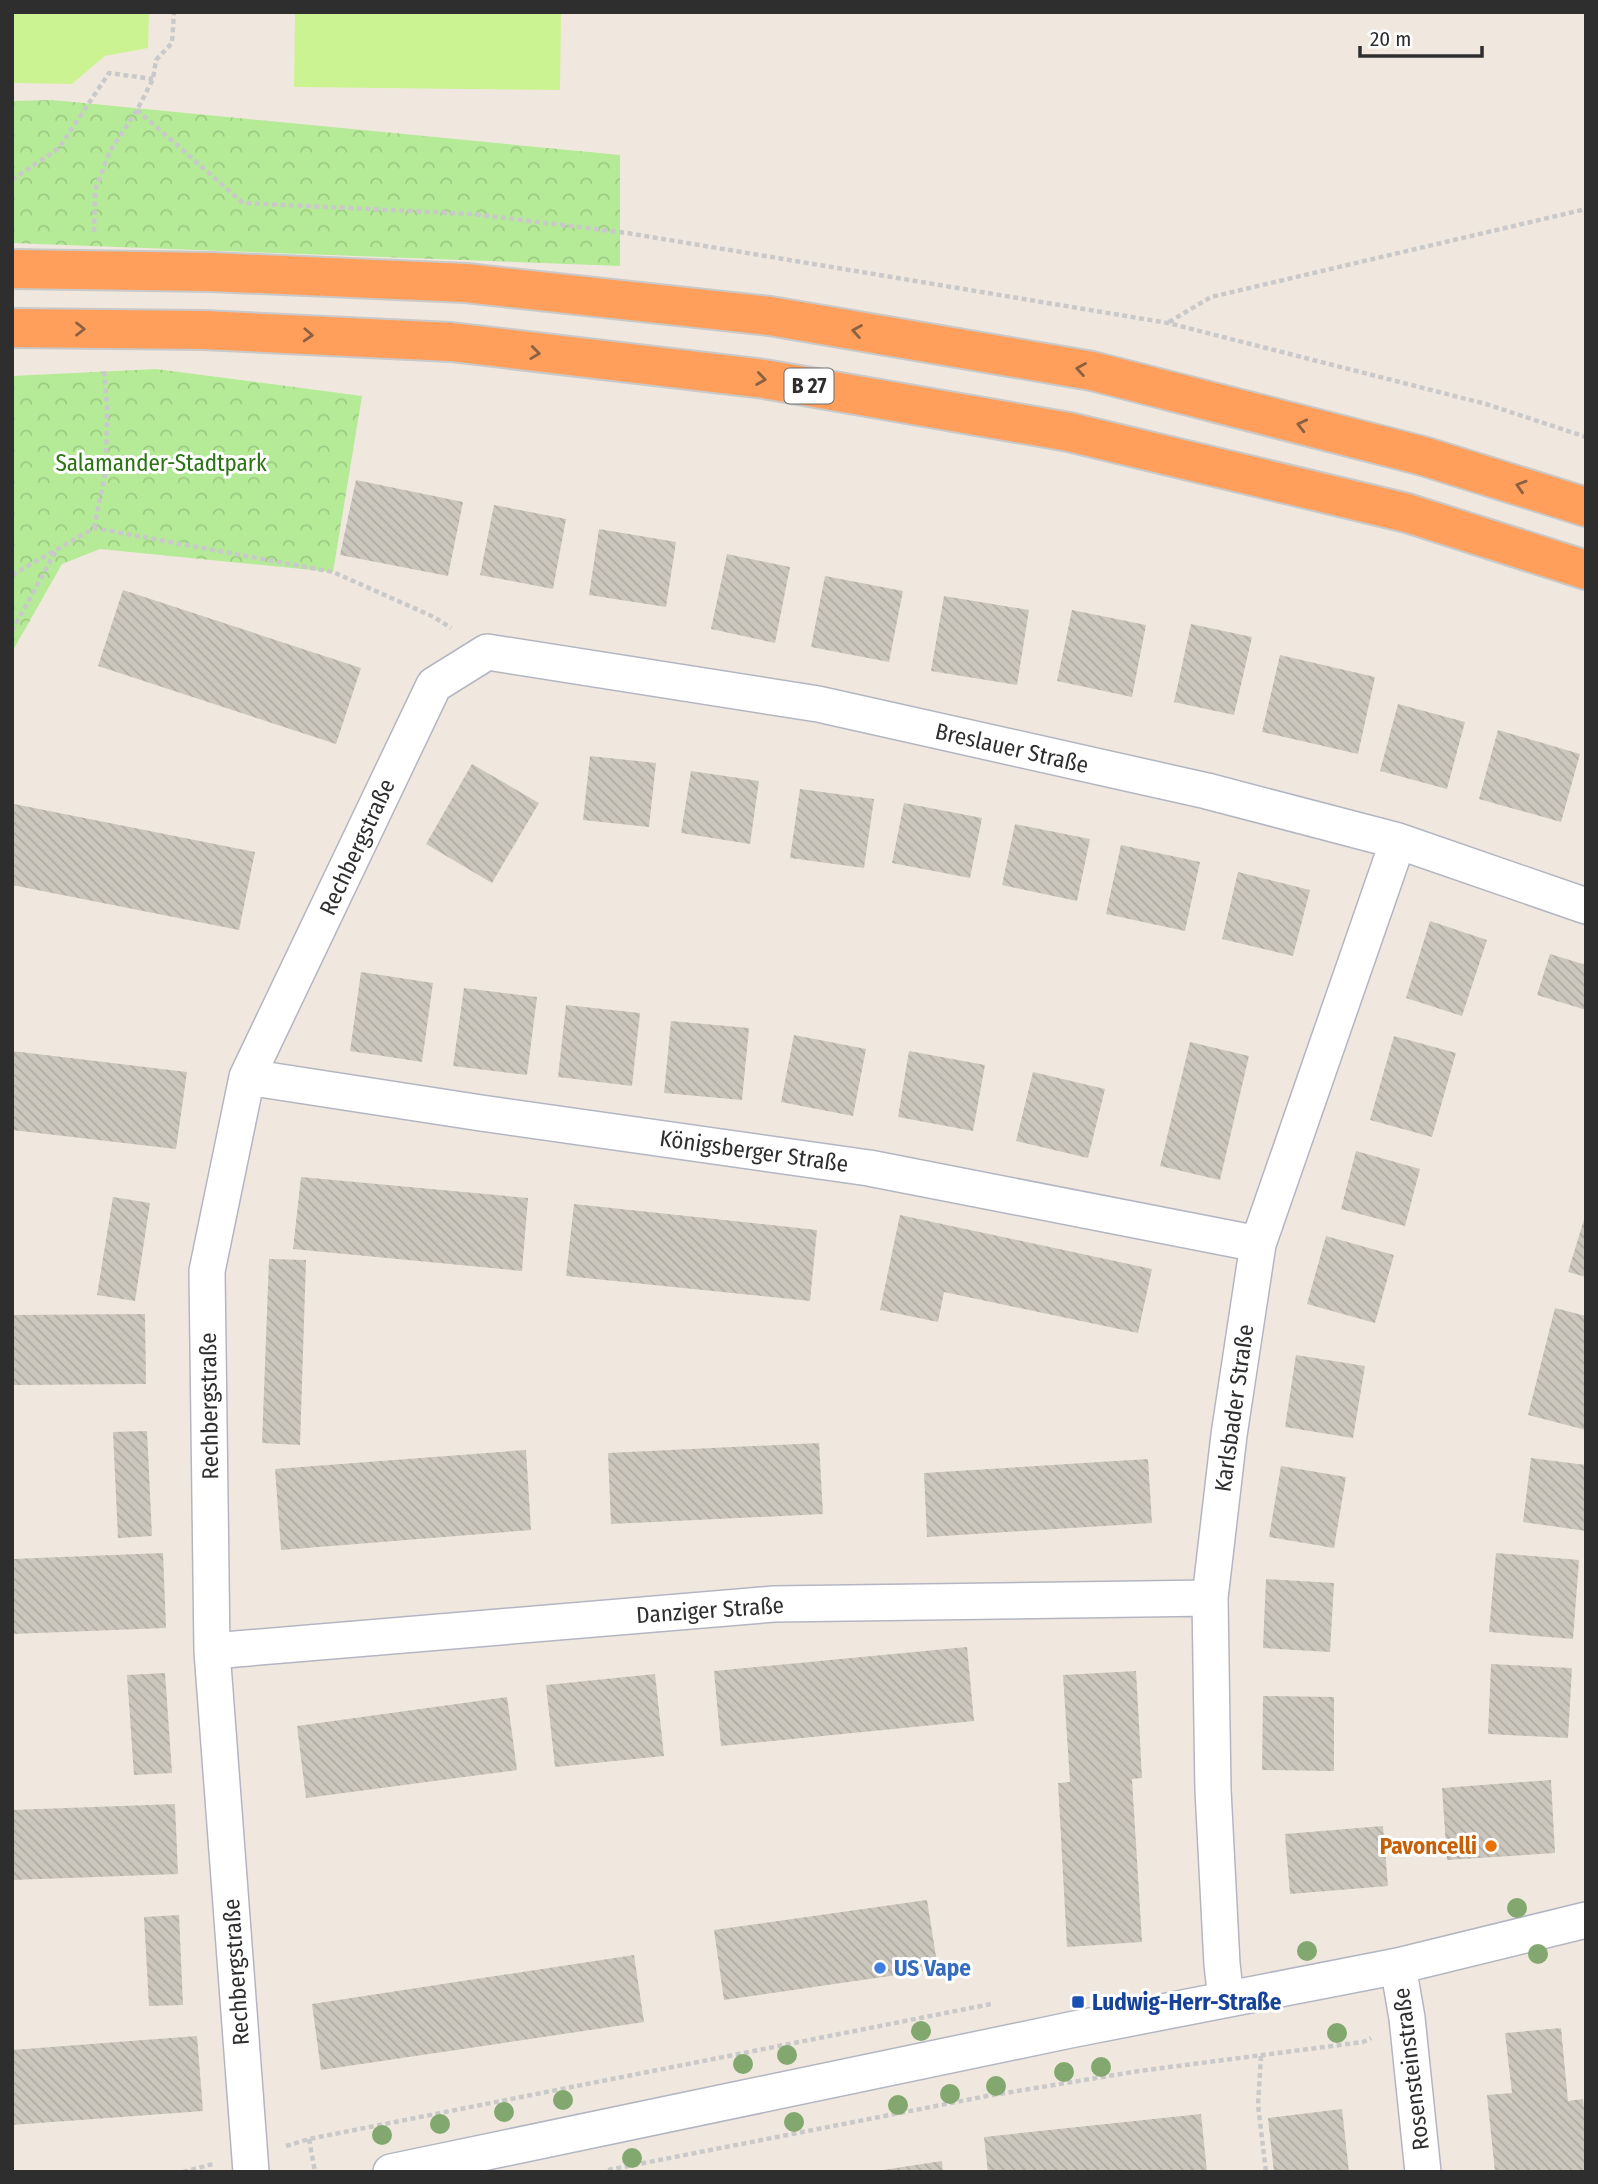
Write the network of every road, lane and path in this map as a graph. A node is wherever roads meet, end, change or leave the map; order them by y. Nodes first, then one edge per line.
1 (174, 12) edge
2 (153, 79) junction
3 (137, 110) junction
4 (12, 180) edge
5 (1586, 209) edge
6 (94, 233) dead end
7 (12, 269) edge
8 (1168, 323) junction
9 (12, 328) edge
10 (104, 367) dead end
11 (1586, 437) edge
12 (1586, 507) edge
13 (94, 528) junction
14 (59, 546) junction
15 (1586, 570) edge
16 (12, 575) edge
17 (12, 631) edge
18 (487, 652) junction
19 (1398, 841) junction
20 (1586, 906) edge
21 (247, 1077) junction
22 (1258, 1244) junction
23 (1210, 1598) junction
24 (212, 1651) junction
25 (1586, 1920) edge
26 (1398, 1966) junction
27 (1226, 1999) junction
28 (1407, 2018) junction
29 (1261, 2056) junction
30 (309, 2139) dead end
31 (251, 2172) edge
32 (315, 2172) edge
33 (391, 2172) edge
34 (597, 2172) edge
35 (1266, 2172) edge
36 (1423, 2172) edge

1 - 2 path
2 - 3 path
2 - 4 path
3 - 6 path
3 - 8 path
5 - 8 path
12 -> 7 highway
8 - 11 path
9 -> 15 highway, B 27
10 - 13 path
13 - 14 path
13 - 18 path
14 - 16 path
14 - 17 path
18 - 19 street, Breslauer Straße
18 - 21 street, Rechbergstraße
19 - 20 street, Breslauer Straße
19 - 22 street, Karlsbader Straße
21 - 22 street, Königsberger Straße
21 - 24 street, Rechbergstraße
22 - 23 street, Karlsbader Straße
23 - 24 street, Danziger Straße
23 - 27 street, Karlsbader Straße
24 - 31 street, Rechbergstraße
25 - 26 street
26 - 27 street
26 - 28 street, Rosensteinstraße
27 - 33 street
28 - 29 path
28 - 36 street, Rosensteinstraße
29 - 34 path
29 - 35 path
30 - 32 path

